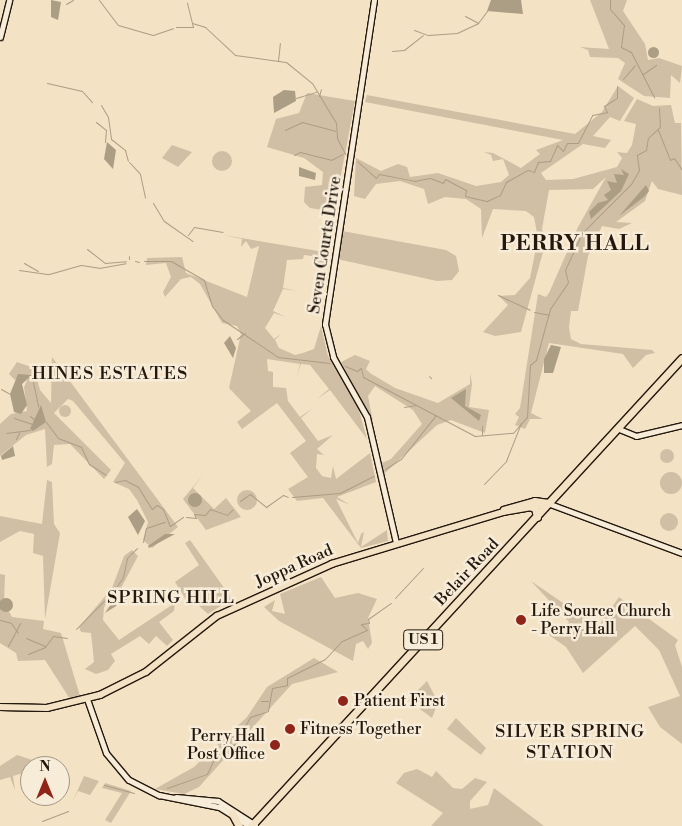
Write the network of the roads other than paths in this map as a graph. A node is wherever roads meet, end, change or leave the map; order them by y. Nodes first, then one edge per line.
1 (9, 0) edge
2 (374, 0) edge
3 (0, 36) edge
4 (682, 358) edge
5 (682, 425) edge
6 (619, 429) junction
7 (550, 504) junction
8 (529, 506) junction
9 (502, 512) junction
10 (537, 517) junction
11 (396, 543) junction
12 (682, 553) edge
13 (87, 700) junction
14 (0, 707) edge
15 (173, 797) junction
16 (232, 813) junction
17 (252, 825) edge
18 (239, 826) edge

1 - 3 street
2 - 11 street, Seven Courts Drive
4 - 6 highway, Belair Road / US 1
5 - 6 street
6 - 7 highway, Belair Road / US 1
7 - 8 main road, Joppa Road
7 - 9 main road, Joppa Road
7 - 10 highway, Belair Road / US 1
7 - 12 street
8 - 9 main road, Joppa Road
8 - 10 highway
9 - 11 main road, Joppa Road
10 - 17 highway, Belair Road / US 1
11 - 13 main road, Joppa Road
13 - 14 main road, Joppa Road
13 - 15 street
15 - 16 street
15 - 17 street
16 - 17 street
16 - 18 highway

